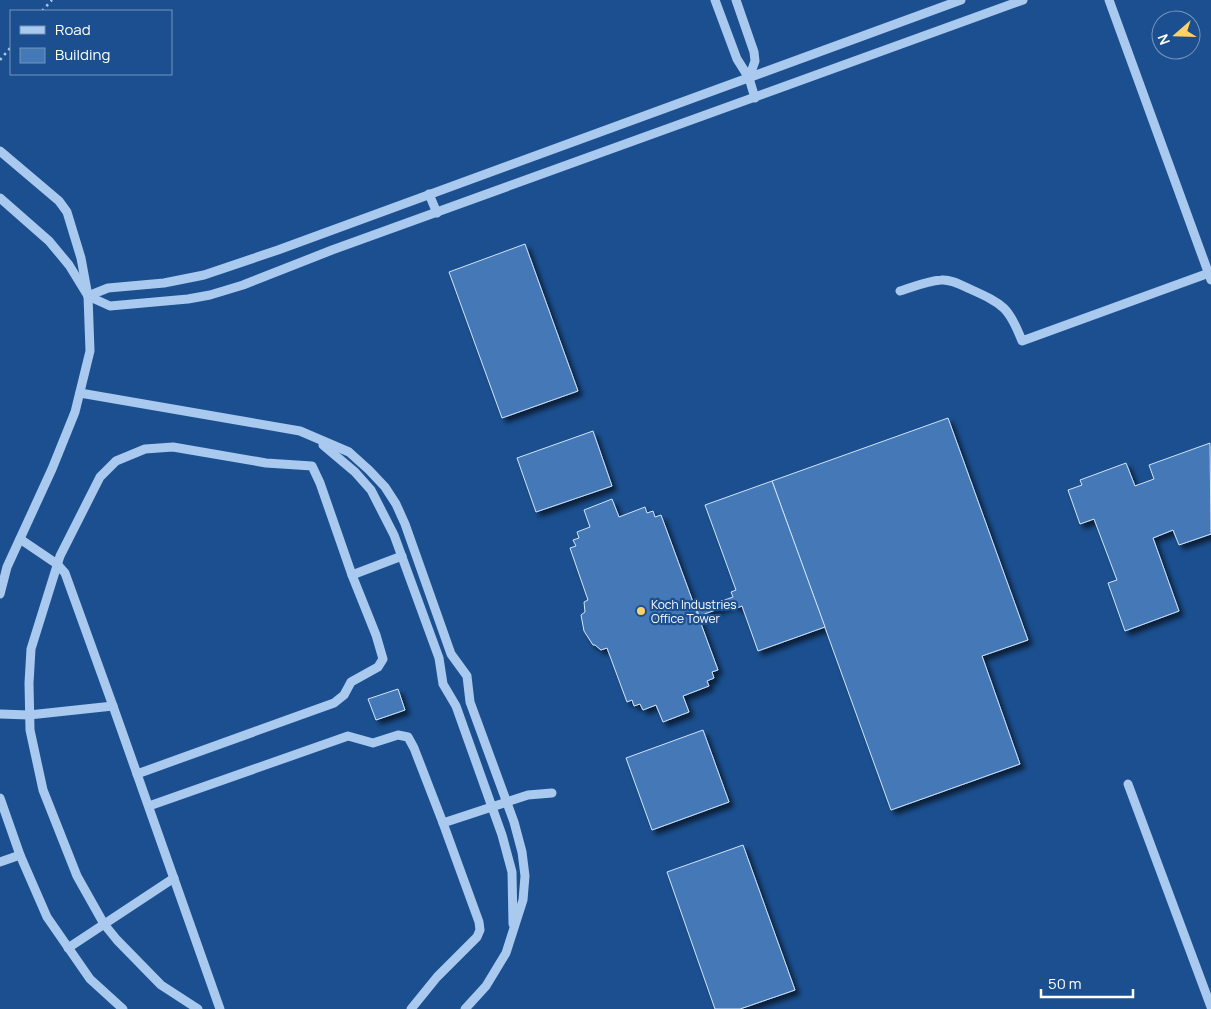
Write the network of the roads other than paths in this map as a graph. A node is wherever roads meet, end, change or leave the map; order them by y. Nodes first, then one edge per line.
1 (715, 0) edge
2 (736, 0) edge
3 (961, 0) edge
4 (1023, 0) edge
5 (1110, 0) edge
6 (749, 78) junction
7 (755, 98) junction
8 (0, 151) edge
9 (429, 194) junction
10 (0, 198) edge
11 (437, 213) junction
12 (1210, 277) edge
13 (900, 291) dead end
14 (88, 296) junction
15 (80, 393) junction
16 (315, 438) junction
17 (20, 539) junction
18 (402, 556) junction
19 (57, 564) junction
20 (352, 574) junction
21 (0, 594) edge
22 (451, 652) junction
23 (439, 658) junction
24 (470, 702) junction
25 (114, 706) junction
26 (456, 706) junction
27 (0, 714) edge
28 (30, 715) junction
29 (137, 774) junction
30 (1128, 784) dead end
31 (552, 793) dead end
32 (0, 798) edge
33 (507, 802) junction
34 (148, 806) junction
35 (493, 807) junction
36 (443, 823) junction
37 (4, 827) edge
38 (20, 855) junction
39 (0, 862) edge
40 (174, 878) junction
41 (104, 924) junction
42 (513, 930) junction
43 (68, 948) junction
44 (1211, 1007) edge
45 (123, 1009) edge
46 (198, 1009) edge
47 (220, 1009) edge
48 (411, 1009) edge
49 (465, 1009) edge

1 - 6 lane
2 - 6 lane
3 - 6 lane
4 - 7 lane
5 - 12 lane
6 - 7 lane
6 - 9 lane
7 - 11 lane
8 - 14 lane
9 - 11 lane
9 - 14 lane
10 - 14 lane
11 - 14 lane
12 - 13 lane
14 - 15 lane
15 - 16 lane
15 - 17 lane
16 - 18 lane
16 - 22 lane
17 - 19 lane
17 - 21 lane
18 - 20 lane
18 - 23 lane
19 - 20 lane
19 - 25 lane
19 - 28 lane
20 - 29 lane
22 - 23 lane
22 - 24 lane
23 - 26 lane
24 - 26 lane
24 - 33 lane
25 - 28 lane
25 - 29 lane
26 - 35 lane
27 - 28 lane
28 - 41 lane
29 - 34 lane
30 - 44 lane
31 - 33 lane
32 - 37 lane
33 - 35 lane
33 - 42 lane
34 - 36 lane
34 - 40 lane
35 - 36 lane
35 - 42 lane
36 - 48 lane
37 - 38 lane
38 - 39 lane
38 - 43 lane
40 - 41 lane
40 - 47 lane
41 - 43 lane
41 - 46 lane
42 - 49 lane
43 - 45 lane

